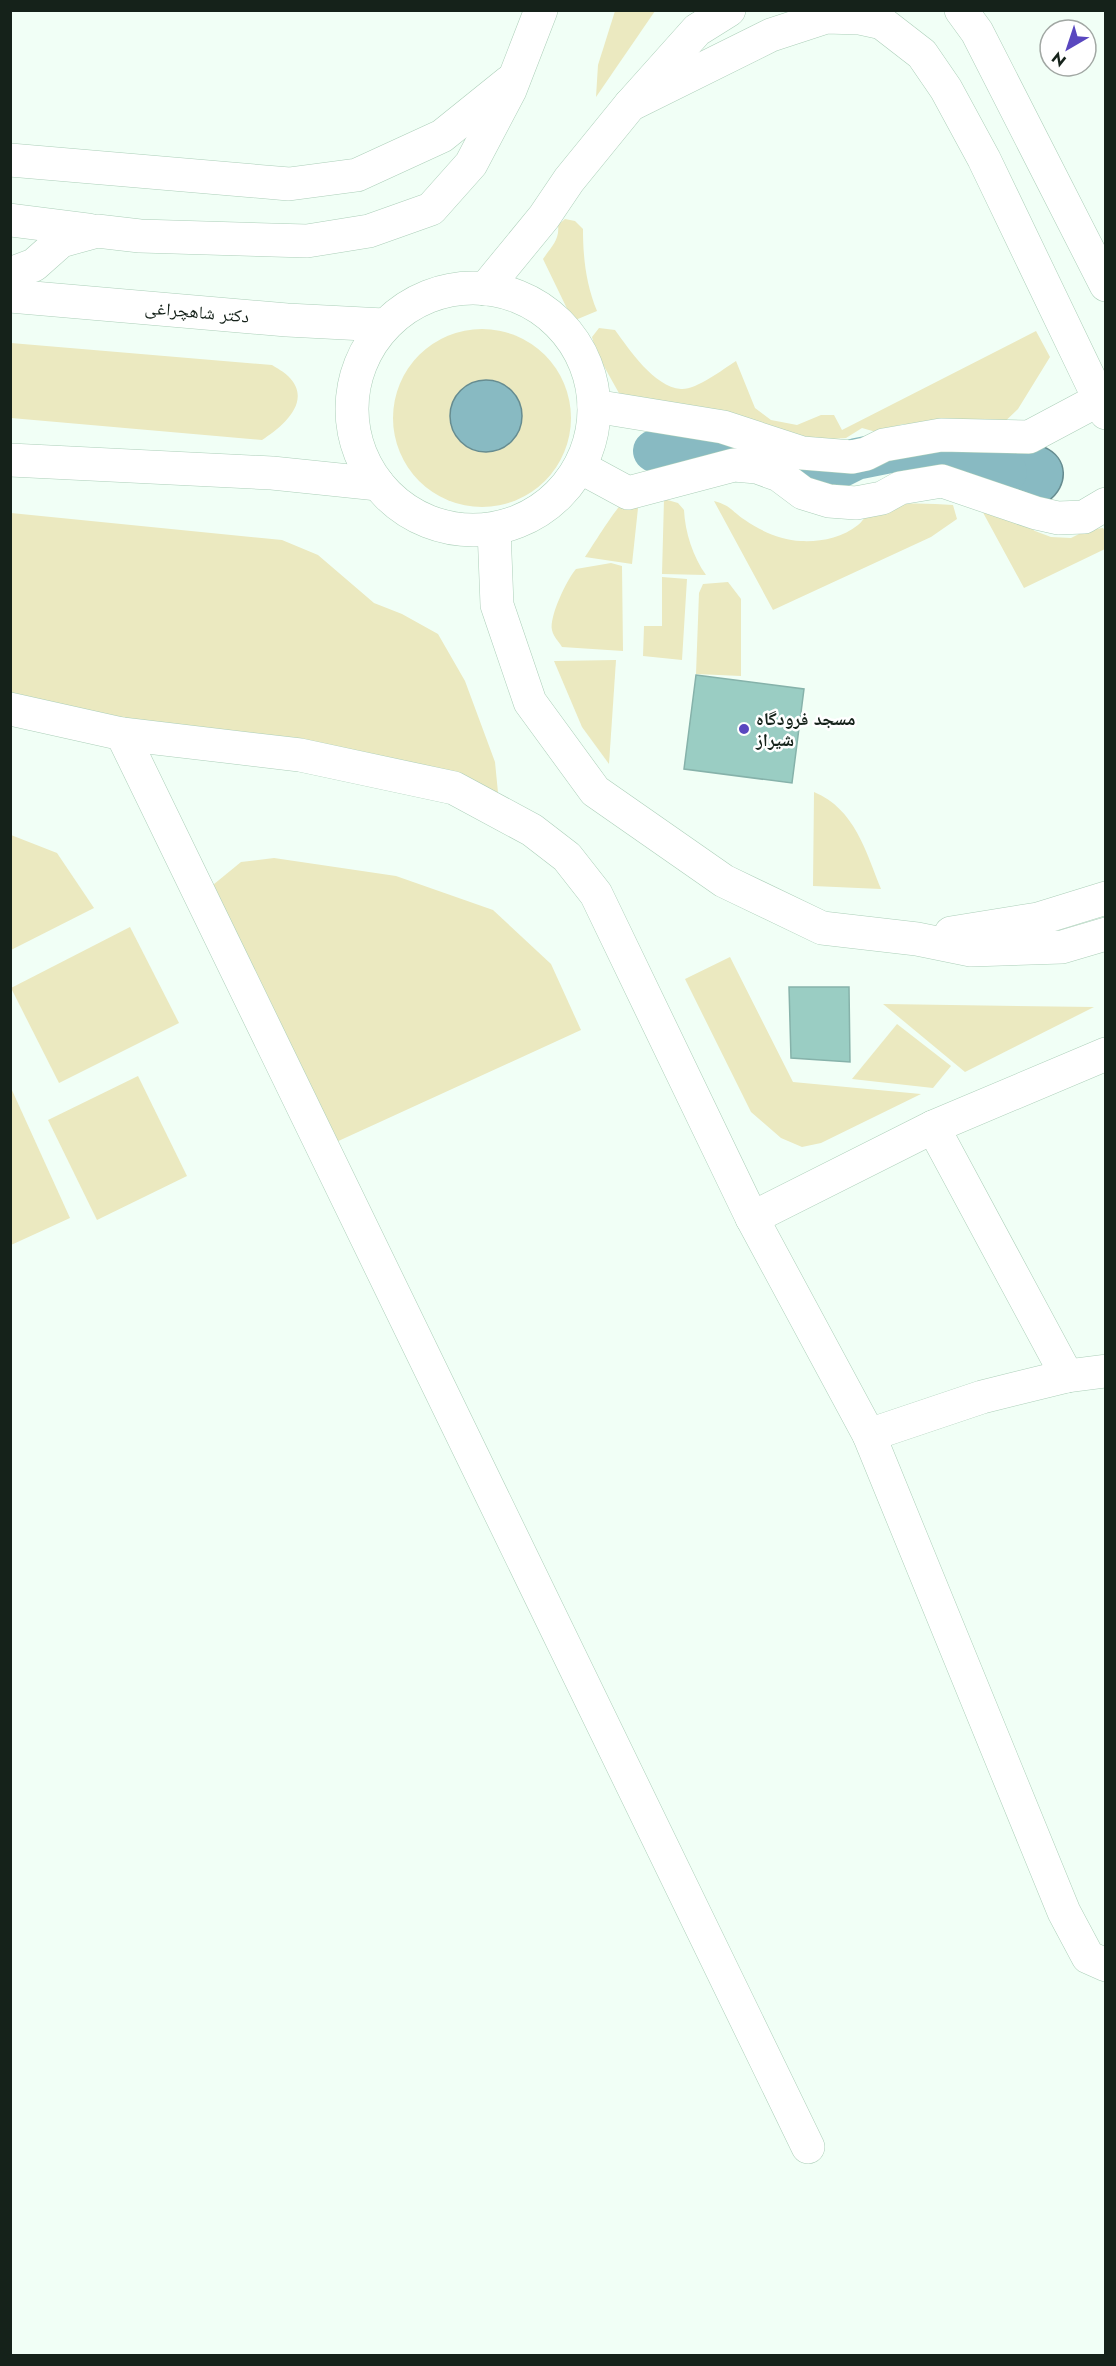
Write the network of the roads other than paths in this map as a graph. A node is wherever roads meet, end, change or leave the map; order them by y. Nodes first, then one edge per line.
1 (541, 10) edge
2 (729, 10) edge
3 (961, 10) edge
4 (515, 77) junction
5 (630, 105) junction
6 (10, 160) edge
7 (10, 220) edge
8 (96, 231) junction
9 (10, 274) edge
10 (1106, 285) edge
11 (485, 289) junction
12 (10, 296) edge
13 (384, 325) junction
14 (1103, 403) edge
15 (594, 406) junction
16 (10, 460) edge
17 (580, 467) junction
18 (378, 484) junction
19 (1106, 504) edge
20 (494, 529) junction
21 (10, 709) edge
22 (122, 734) junction
23 (1106, 898) edge
24 (1106, 934) edge
25 (917, 939) junction
26 (1106, 1054) edge
27 (933, 1127) junction
28 (752, 1218) junction
29 (1106, 1371) edge
30 (1067, 1376) junction
31 (869, 1435) junction
32 (1106, 1965) edge
33 (808, 2147) dead end

1 - 4 main road
2 - 5 main road
3 - 10 main road
4 - 6 main road
4 - 8 main road
5 - 11 main road
5 - 14 main road
7 - 8 main road
8 - 9 main road
11 - 13 main road
11 - 15 main road
12 - 13 main road, دکتر شاهچراغی
13 - 18 main road
14 - 15 main road
15 - 17 main road
16 - 18 main road
17 - 19 main road
17 - 20 main road
18 - 20 main road
20 - 25 main road
21 - 22 main road
22 - 28 main road
22 - 33 main road
23 - 25 main road
24 - 25 main road
26 - 27 main road
27 - 28 main road
27 - 30 main road
28 - 31 main road
29 - 30 main road
30 - 31 main road
31 - 32 main road

